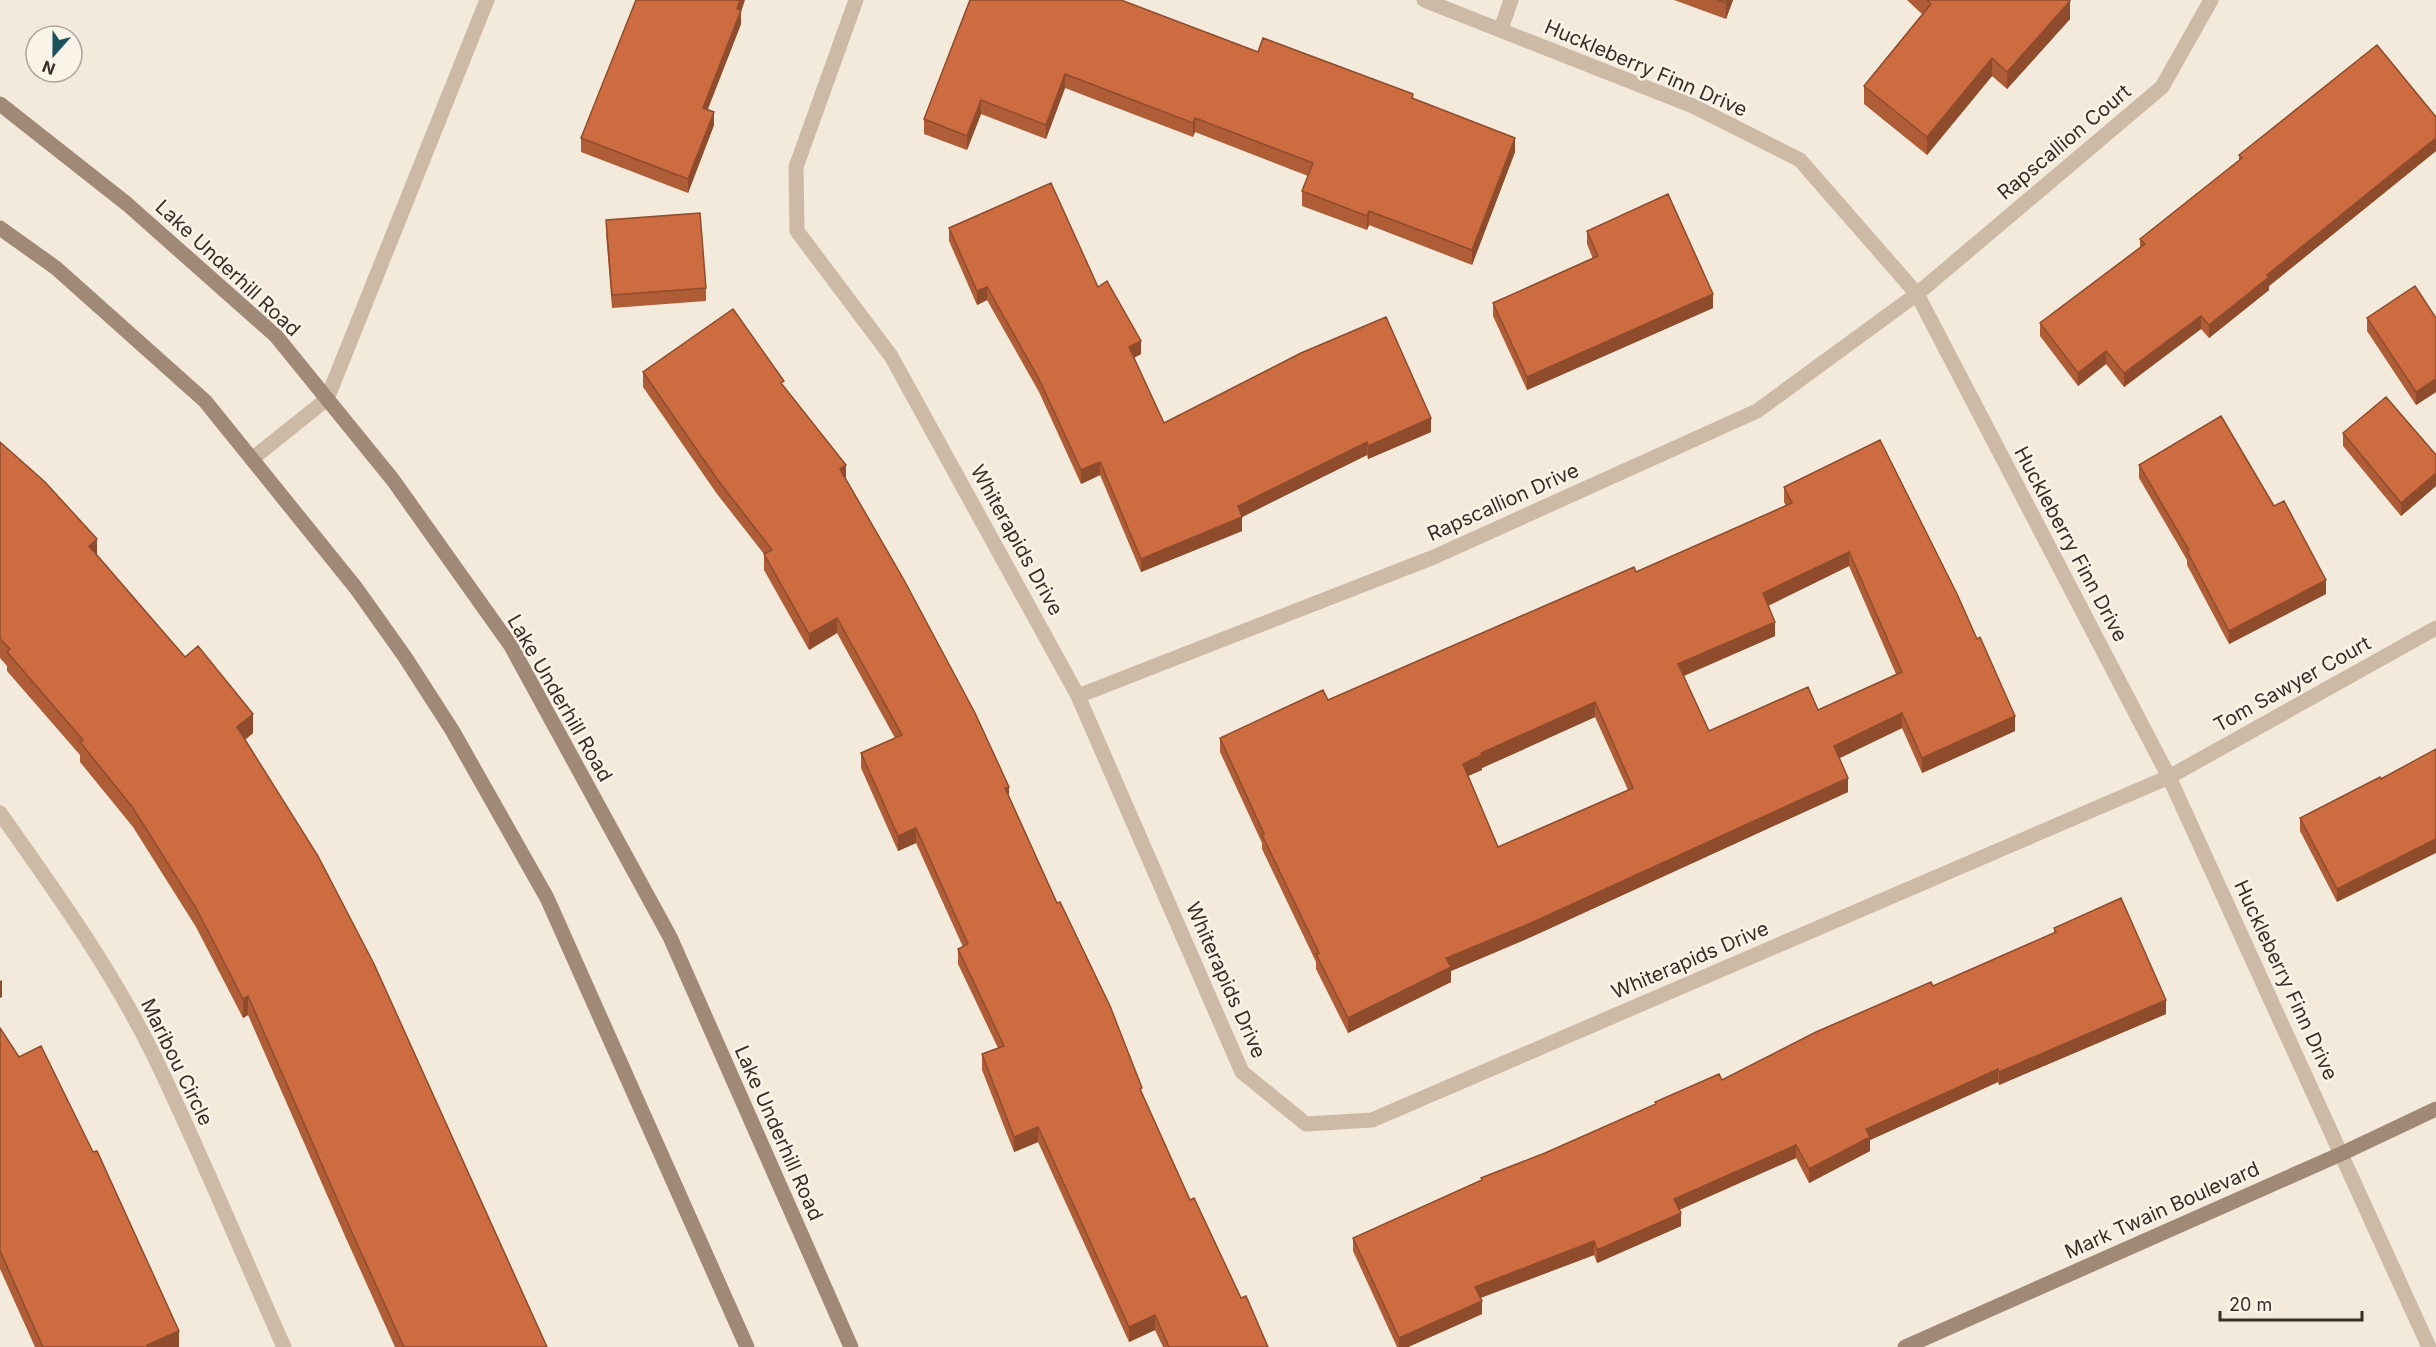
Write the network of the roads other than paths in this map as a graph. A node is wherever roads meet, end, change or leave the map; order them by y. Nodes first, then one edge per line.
1 (487, 0) edge
2 (856, 0) edge
3 (1424, 0) edge
4 (1511, 0) edge
5 (2211, 0) edge
6 (1500, 29) junction
7 (0, 104) edge
8 (0, 228) edge
9 (1917, 294) junction
10 (327, 399) junction
11 (252, 459) junction
12 (2436, 628) edge
13 (1078, 696) junction
14 (2169, 777) junction
15 (0, 813) edge
16 (2436, 1108) edge
17 (2343, 1153) junction
18 (284, 1347) edge
19 (747, 1347) edge
20 (851, 1347) edge
21 (1905, 1347) edge
22 (2430, 1347) edge

1 - 10 street
2 - 13 street, Whiterapids Drive
3 - 6 street, Huckleberry Finn Drive
4 - 6 street
5 - 9 street, Rapscallion Court
6 - 9 street, Huckleberry Finn Drive
7 - 10 street, Lake Underhill Road
8 - 11 street
9 - 13 street, Rapscallion Drive
9 - 14 street, Huckleberry Finn Drive
10 - 11 street
10 - 20 street, Lake Underhill Road
11 - 19 street
12 - 14 street, Tom Sawyer Court
13 - 14 street, Whiterapids Drive
14 - 17 street, Huckleberry Finn Drive
15 - 18 street, Maribou Circle
16 - 17 street, Mark Twain Boulevard
17 - 21 street, Mark Twain Boulevard
17 - 22 street, Huckleberry Finn Drive

